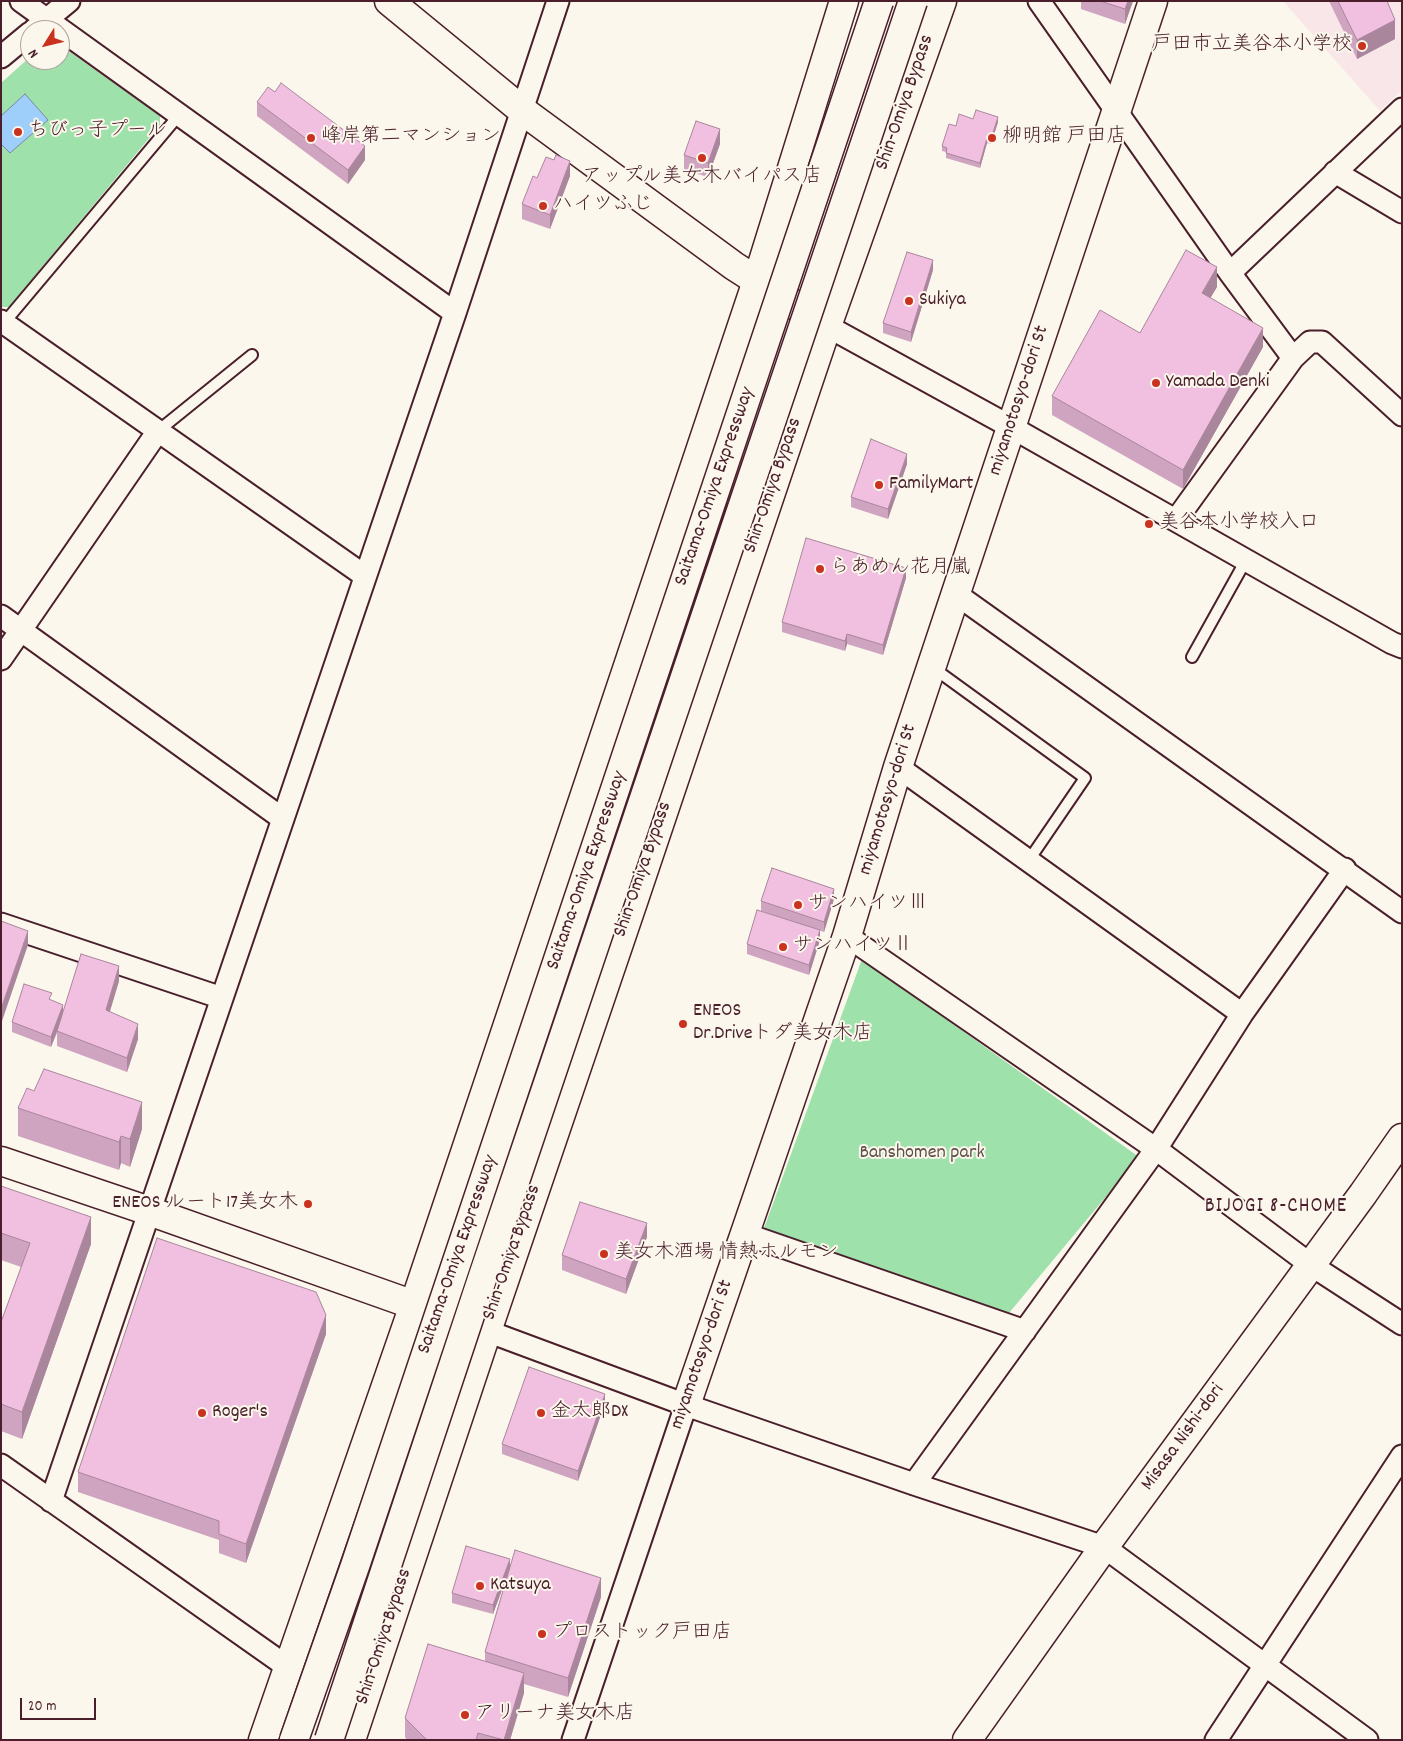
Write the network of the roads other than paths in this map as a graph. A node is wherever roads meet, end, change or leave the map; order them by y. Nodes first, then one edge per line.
1 (21, 1) edge
2 (69, 1) edge
3 (389, 1) edge
4 (558, 1) edge
5 (844, 1) edge
6 (879, 1) edge
7 (942, 1) edge
8 (1039, 1) edge
9 (1153, 1) edge
10 (912, 6) edge
11 (36, 20) edge
12 (46, 20) edge
13 (20, 41) edge
14 (70, 44) edge
15 (1, 57) edge
16 (1402, 109) edge
17 (522, 111) junction
18 (1116, 112) junction
19 (179, 115) junction
20 (1335, 172) junction
21 (1402, 212) edge
22 (1230, 273) junction
23 (757, 281) junction
24 (455, 314) junction
25 (2, 322) edge
26 (828, 326) junction
27 (252, 355) dead end
28 (1293, 358) junction
29 (1402, 415) edge
30 (1011, 427) junction
31 (158, 431) junction
32 (1176, 520) junction
33 (1246, 560) junction
34 (365, 576) junction
35 (956, 594) junction
36 (1, 616) edge
37 (21, 630) junction
38 (1402, 647) edge
39 (1192, 657) dead end
40 (1, 659) edge
41 (932, 666) junction
42 (898, 766) junction
43 (283, 819) junction
44 (1029, 860) junction
45 (1344, 869) junction
46 (1402, 912) edge
47 (1, 924) edge
48 (847, 936) junction
49 (222, 998) junction
50 (1242, 1014) junction
51 (1402, 1138) edge
52 (1156, 1149) junction
53 (1, 1161) edge
54 (149, 1211) junction
55 (745, 1234) junction
56 (1311, 1265) junction
57 (414, 1306) junction
58 (1402, 1324) edge
59 (486, 1331) junction
60 (1025, 1331) junction
61 (686, 1405) junction
62 (1402, 1456) edge
63 (1, 1465) edge
64 (914, 1484) junction
65 (51, 1501) junction
66 (1104, 1547) junction
67 (1264, 1665) junction
68 (289, 1668) junction
69 (350, 1738) edge
70 (263, 1740) edge
71 (294, 1740) edge
72 (573, 1740) edge
73 (967, 1740) edge
74 (1216, 1740) edge
75 (1367, 1740) edge

1 - 11 street
2 - 12 street
3 - 17 main road
4 - 17 street
5 - 23 main road
6 - 71 main road, Saitama-Omiya Expressway, bridge
7 - 26 main road, Shin-Omiya Bypass
8 - 18 street
9 - 18 main road, miyamotosyo-dori St
10 - 69 main road, Saitama-Omiya Expressway, bridge
13 - 15 street
14 - 19 street
16 - 20 street
17 - 23 main road
17 - 24 street
18 - 22 street
18 - 30 main road, miyamotosyo-dori St
19 - 24 street
19 - 25 lane
20 - 21 street
20 - 22 street
22 - 28 street
23 - 26 main road
23 - 57 main road
24 - 34 street
25 - 31 street
26 - 30 street
26 - 59 main road, Shin-Omiya Bypass
27 - 31 lane
28 - 29 street
28 - 32 street
30 - 32 street
30 - 35 main road, miyamotosyo-dori St
31 - 34 street
31 - 37 street
32 - 33 street
33 - 38 street
33 - 39 lane
34 - 43 street
35 - 41 main road, miyamotosyo-dori St
35 - 45 street
36 - 37 street
37 - 40 street
37 - 43 street
41 - 42 main road, miyamotosyo-dori St
41 - 44 lane
42 - 44 street
42 - 48 main road, miyamotosyo-dori St
43 - 49 street
44 - 50 street
45 - 46 street
45 - 50 street
47 - 49 street
48 - 52 street
48 - 55 main road, miyamotosyo-dori St
49 - 54 street
50 - 52 street
51 - 56 main road, Misasa Nishi-dori
52 - 56 street
52 - 60 street
53 - 54 main road
54 - 57 main road
54 - 65 street
55 - 60 street
55 - 61 main road, miyamotosyo-dori St
56 - 58 street
56 - 66 main road, Misasa Nishi-dori
57 - 68 main road
59 - 61 street
59 - 69 main road, Shin-Omiya Bypass
60 - 64 street
61 - 64 street
61 - 72 street, miyamotosyo-dori St
62 - 67 street
63 - 65 street
64 - 66 street
65 - 68 street
66 - 67 street
66 - 73 main road, Misasa Nishi-dori
67 - 74 street
67 - 75 street
68 - 70 main road

